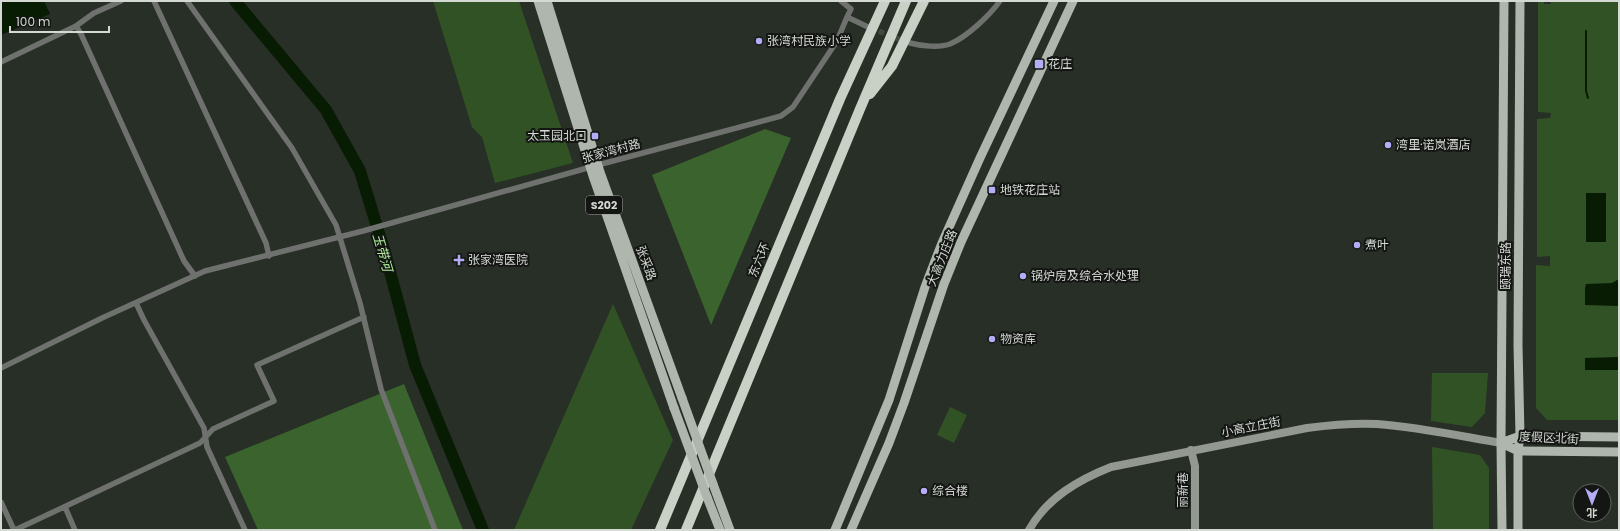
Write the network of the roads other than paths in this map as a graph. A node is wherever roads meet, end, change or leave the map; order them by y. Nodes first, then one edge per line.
1 (121, 1) edge
2 (154, 1) edge
3 (187, 1) edge
4 (538, 1) edge
5 (547, 1) edge
6 (841, 1) edge
7 (885, 1) edge
8 (906, 1) edge
9 (924, 1) edge
10 (1000, 1) edge
11 (1054, 1) edge
12 (1072, 1) edge
13 (1504, 1) edge
14 (1520, 1) edge
15 (848, 17) junction
16 (76, 26) junction
17 (868, 27) tunnel mouth
18 (910, 43) tunnel mouth
19 (1, 62) edge
20 (860, 109) junction
21 (594, 166) junction
22 (341, 237) junction
23 (268, 256) junction
24 (195, 276) junction
25 (136, 303) junction
26 (364, 317) junction
27 (1, 368) edge
28 (1520, 436) junction
29 (206, 437) junction
30 (1619, 437) edge
31 (1501, 443) junction
32 (1191, 450) junction
33 (1518, 451) junction
34 (1619, 452) edge
35 (1, 502) edge
36 (65, 507) junction
37 (15, 530) edge
38 (75, 530) edge
39 (245, 530) edge
40 (435, 530) edge
41 (660, 530) edge
42 (686, 530) edge
43 (720, 530) edge
44 (730, 530) edge
45 (835, 530) edge
46 (851, 530) edge
47 (1029, 530) edge
48 (1195, 530) edge
49 (1502, 530) edge
50 (1518, 530) edge

1 - 16 street
2 - 23 street
3 - 22 street
4 - 21 main road, 张采路 / S202
5 - 21 main road, 张采路 / S202
6 - 15 street
7 - 41 highway, 东六环
8 - 20 highway
9 - 20 highway
10 - 18 street
11 - 45 main road, 大高力庄路
12 - 46 main road, 大高力庄路
13 - 31 main road, 颐瑞东路
14 - 28 main road, 颐瑞东路
15 - 17 street
15 - 21 street, 张家湾村路
16 - 19 street
16 - 24 street
20 - 42 highway
21 - 22 street, 张家湾村路
21 - 43 main road, 张采路 / S202, bridge
21 - 44 main road, 张采路 / S202, bridge
22 - 23 street, 张家湾村路
22 - 26 street
23 - 24 street, 张家湾村路
24 - 25 street, 张家湾村路
25 - 27 street, 张家湾村路
25 - 29 street
26 - 29 street
26 - 40 street
28 - 30 main road, 度假区北街
28 - 31 main road, 度假区北街
28 - 33 main road, 颐瑞东路
29 - 36 street
29 - 39 street
31 - 32 street, 小高立庄街
31 - 33 main road, 度假区北街
31 - 49 main road, 颐瑞东路
32 - 47 street, 小高立庄街
32 - 48 street, 丽新巷
33 - 34 main road, 度假区北街
33 - 50 main road, 颐瑞东路
35 - 37 street
36 - 37 street
36 - 38 street

